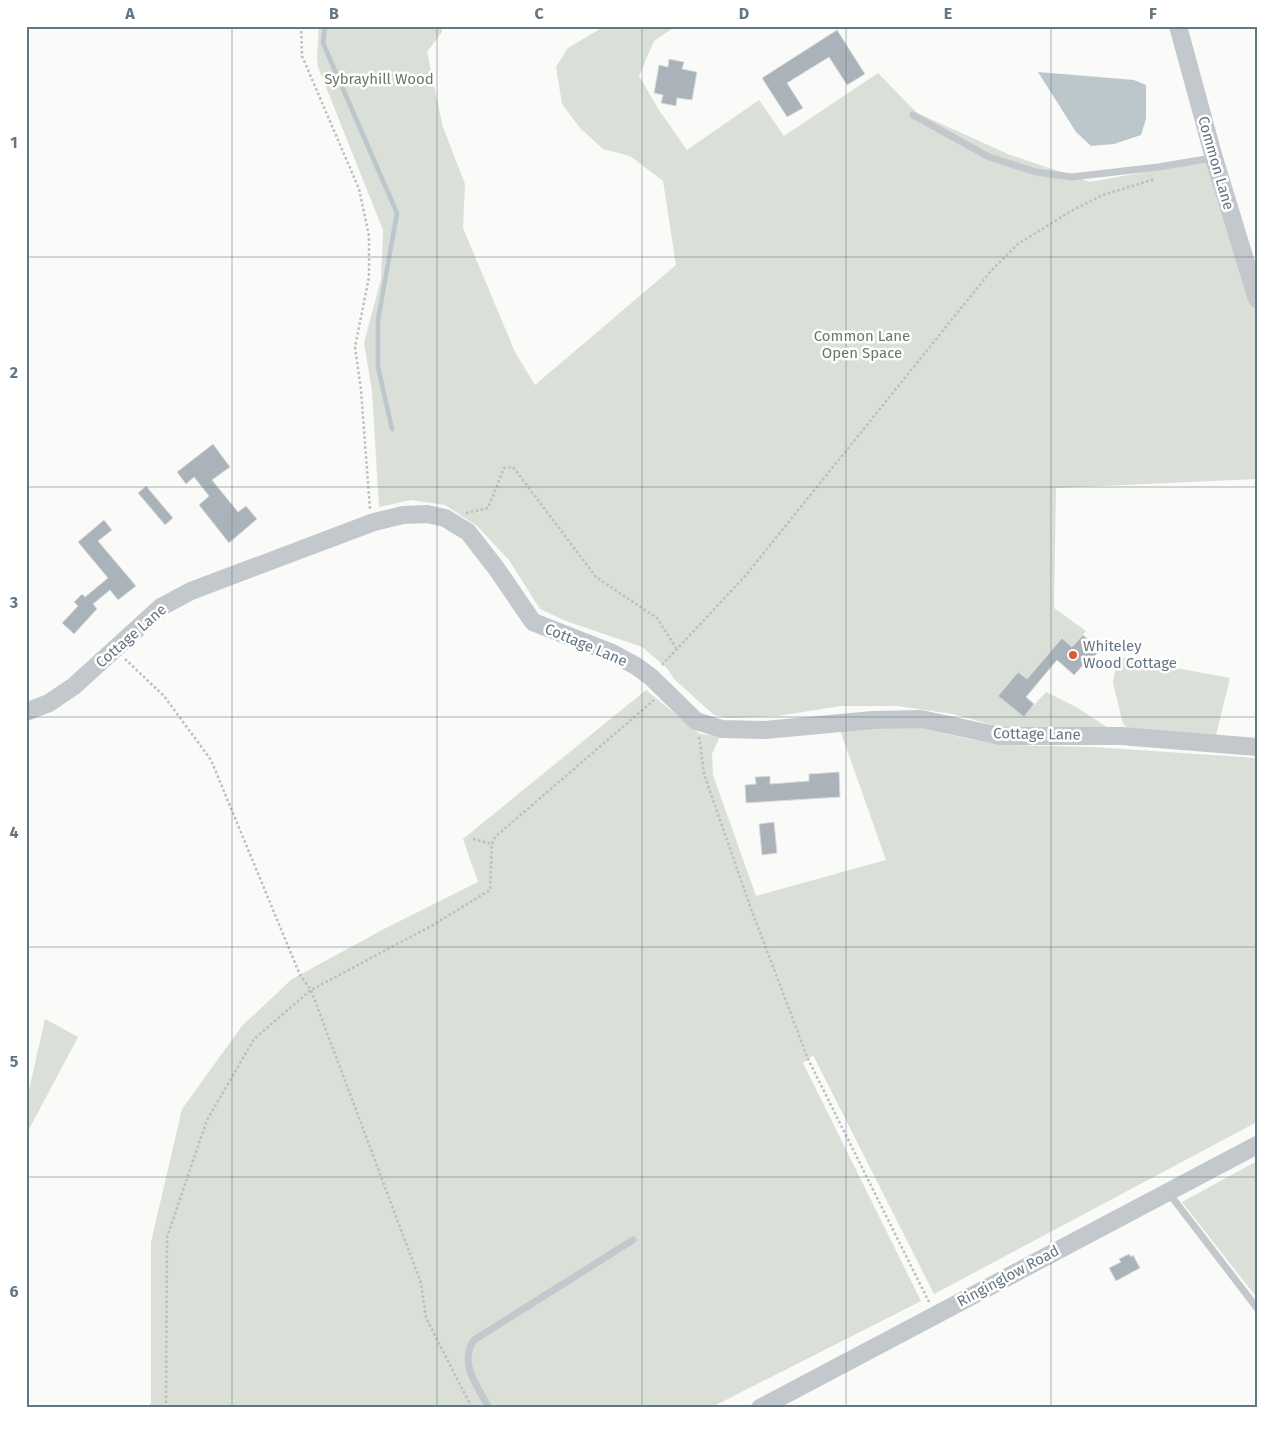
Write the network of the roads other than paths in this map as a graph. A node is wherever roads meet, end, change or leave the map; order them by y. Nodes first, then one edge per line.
1 (1178, 26) edge
2 (913, 115) dead end
3 (1214, 158) junction
4 (1257, 299) edge
5 (26, 712) edge
6 (1257, 747) edge
7 (1257, 1145) edge
8 (1168, 1192) junction
9 (633, 1240) dead end
10 (1257, 1308) edge
11 (489, 1408) edge
12 (760, 1408) edge

1 - 3 street, Common Lane
2 - 3 lane
3 - 4 street, Common Lane
5 - 6 street, Cottage Lane
7 - 8 street, Ringinglow Road
8 - 10 lane
8 - 12 street, Ringinglow Road
9 - 11 lane

